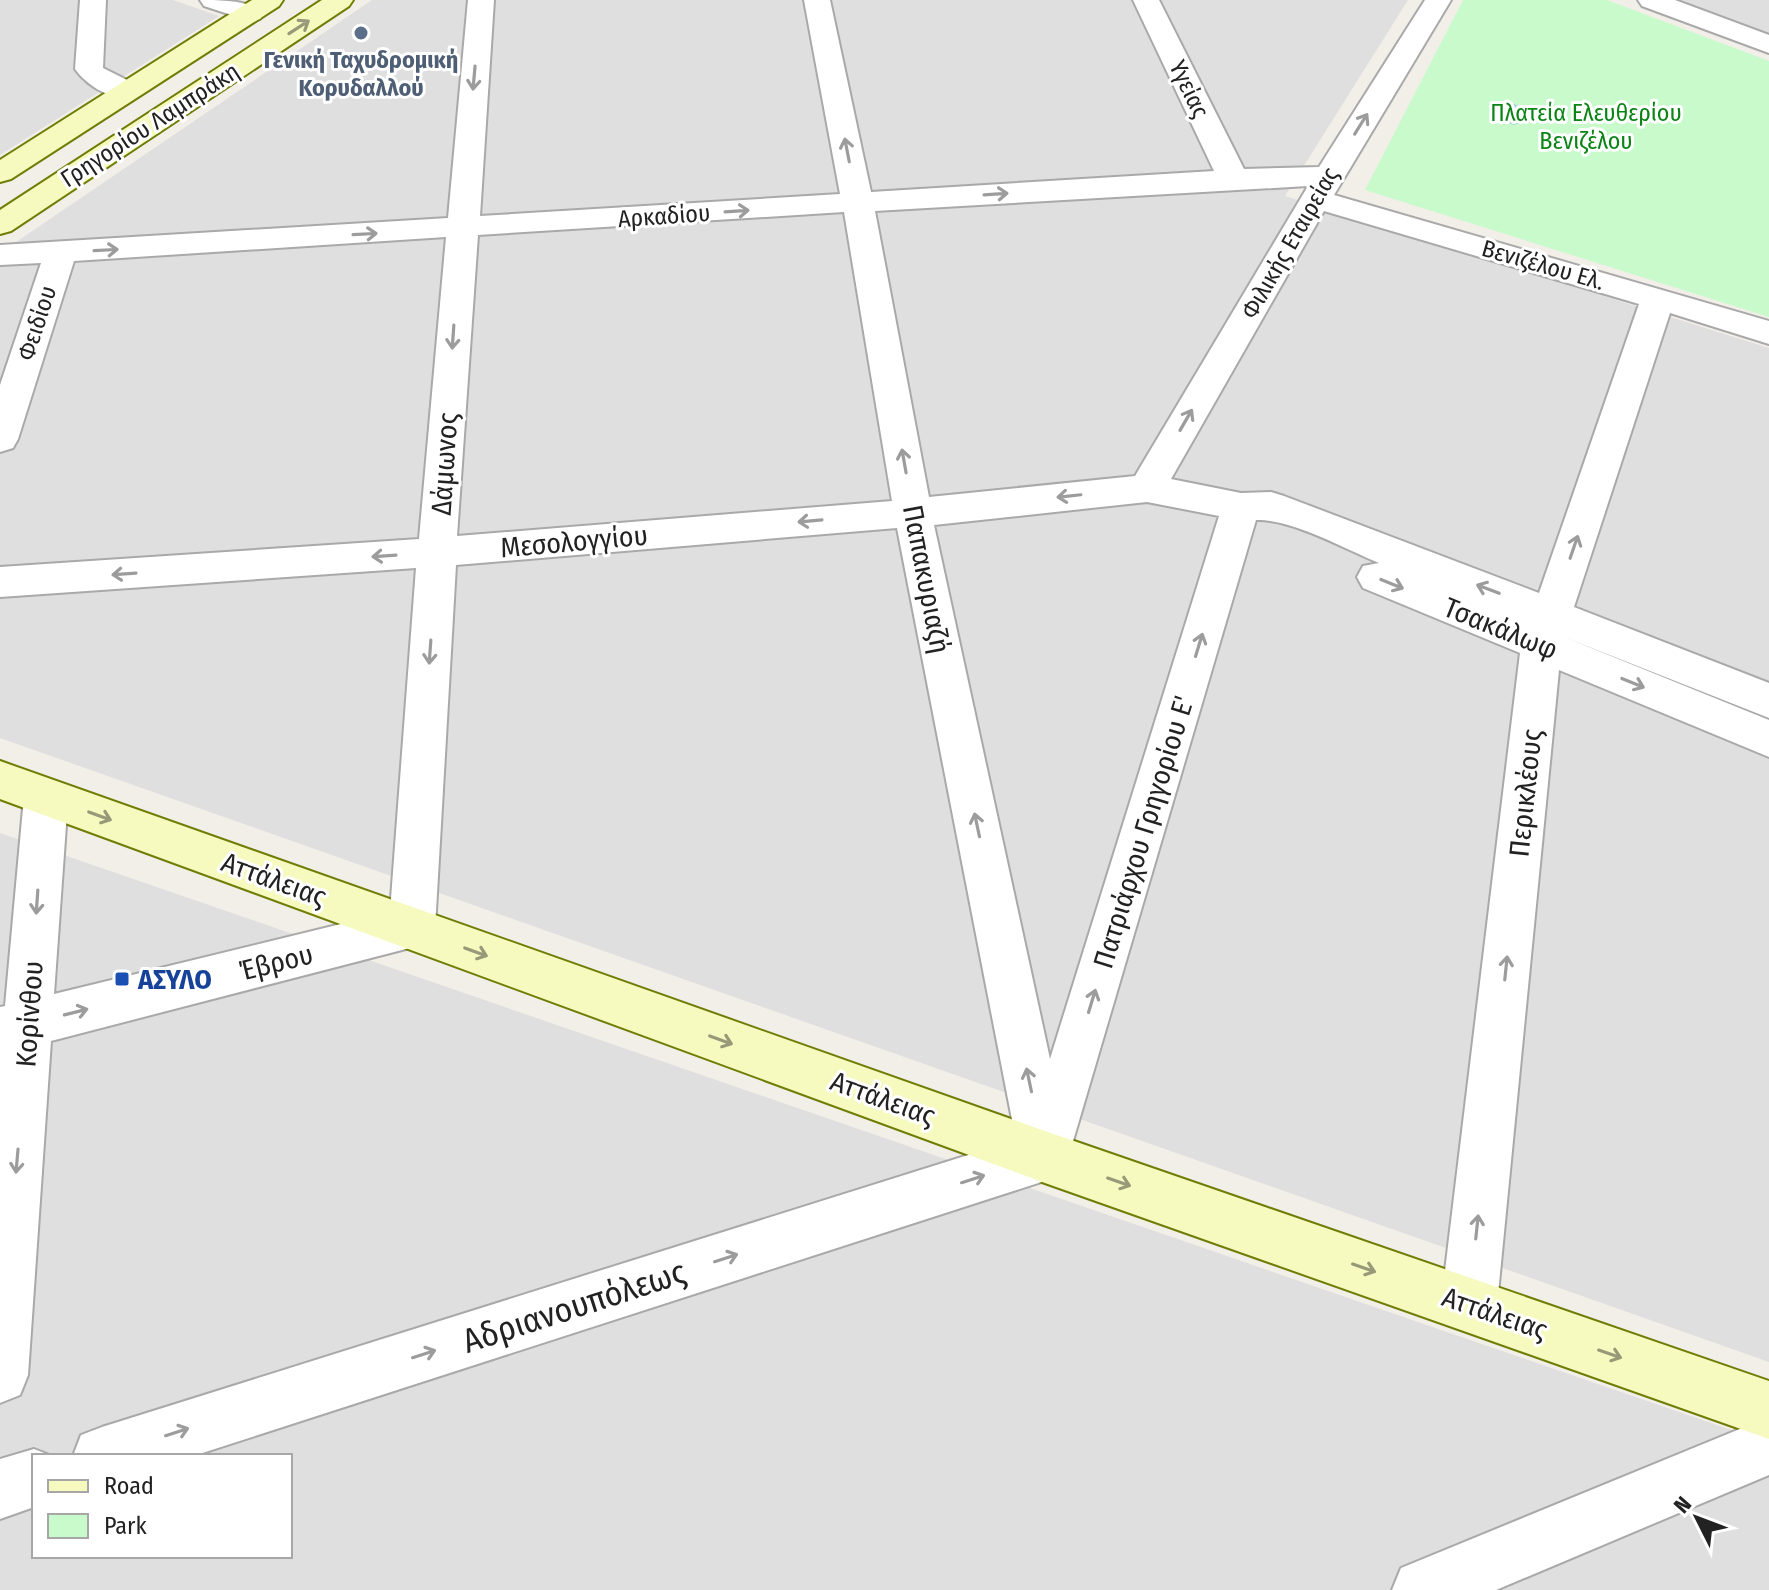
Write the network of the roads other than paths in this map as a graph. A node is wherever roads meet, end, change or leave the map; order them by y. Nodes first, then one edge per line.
1 (93, 0) edge
2 (213, 0) edge
3 (340, 0) edge
4 (481, 0) edge
5 (817, 0) edge
6 (1146, 0) edge
7 (1438, 0) edge
8 (1655, 1) edge
9 (260, 6) edge
10 (1769, 45) edge
11 (127, 91) junction
12 (0, 173) edge
13 (1233, 179) junction
14 (1322, 188) junction
15 (858, 204) junction
16 (0, 224) edge
17 (462, 228) junction
18 (60, 253) junction
19 (0, 255) edge
20 (1658, 298) junction
21 (1769, 333) edge
22 (0, 439) edge
23 (1147, 488) junction
24 (1241, 507) junction
25 (913, 513) junction
26 (437, 552) junction
27 (0, 582) edge
28 (1547, 629) junction
29 (1769, 701) edge
30 (1769, 739) edge
31 (0, 780) edge
32 (46, 797) junction
33 (412, 928) junction
34 (14, 1028) edge
35 (1045, 1157) junction
36 (1469, 1304) junction
37 (0, 1375) edge
38 (1769, 1410) edge
39 (1769, 1446) edge
40 (108, 1454) edge
41 (32, 1479) edge
42 (0, 1489) edge
43 (1423, 1590) edge

1 - 11 street
2 - 9 street
16 -> 3 street, Γρηγορίου Λαμπράκη
4 -> 17 street, Δάμωνος
15 -> 5 street, Παπακυριαζή
6 - 13 street, Υγείας
14 -> 7 street, Φιλικής Εταιρείας
8 - 10 street
9 - 11 street, Γρηγορίου Λαμπράκη
11 - 12 street, Γρηγορίου Λαμπράκη
13 - 14 street, Αρκαδίου
15 -> 13 street, Αρκαδίου
14 - 20 street, Βενιζέλου Ελ.
23 -> 14 street, Φιλικής Εταιρείας
17 -> 15 street, Αρκαδίου
25 -> 15 street, Παπακυριαζή
18 -> 17 street, Αρκαδίου
17 -> 26 street, Δάμωνος
18 - 19 street, Αρκαδίου
18 - 22 street, Φειδίου
20 - 21 street, Βενιζέλου Ελ.
28 -> 20 street, Περικλέους
23 - 24 street, Τσακάλωφ
23 -> 25 street, Μεσολογγίου
24 - 28 street, Τσακάλωφ
35 -> 24 street, Πατριάρχου Γρηγορίου Ε'
25 -> 26 street, Μεσολογγίου
35 -> 25 street, Παπακυριαζή
26 -> 27 street, Μεσολογγίου
26 -> 33 street, Δάμωνος
28 - 29 street, Τσακάλωφ
28 -> 30 street, Τσακάλωφ
36 -> 28 street, Περικλέους
31 - 32 street, Αττάλειας
32 -> 33 street, Αττάλειας
32 -> 34 street, Κορίνθου
34 -> 33 street, Έβρου
33 -> 35 street, Αττάλειας
34 -> 37 street, Κορίνθου
35 -> 36 street, Αττάλειας
40 -> 35 street, Αδριανουπόλεως
36 -> 38 street, Αττάλειας
39 - 43 street
41 - 42 street

